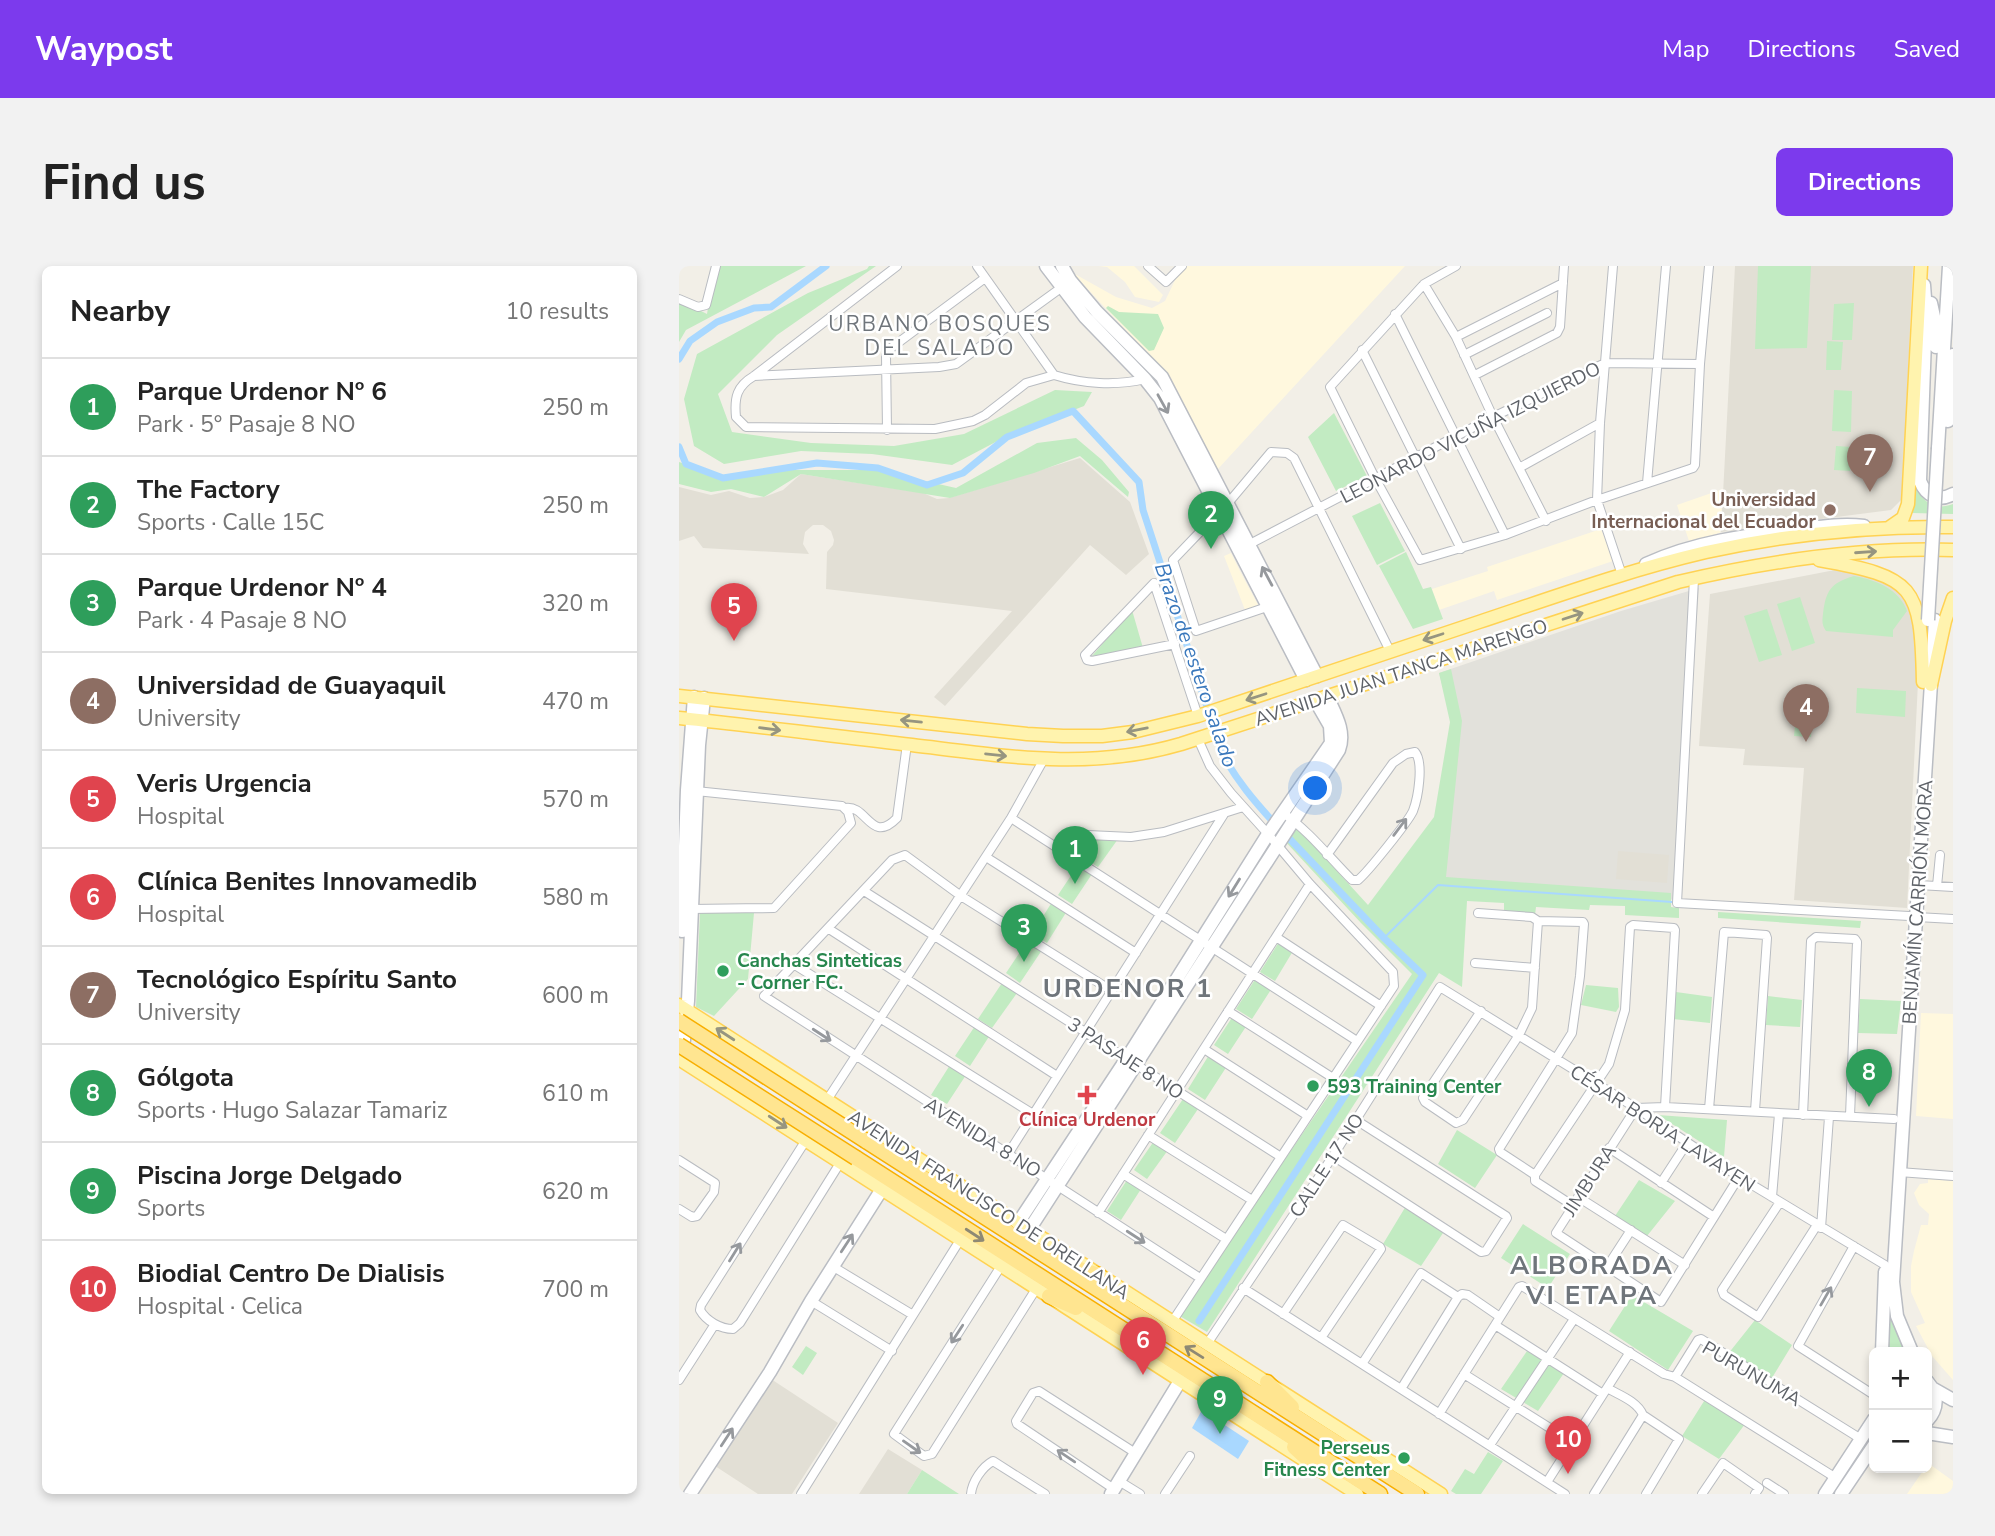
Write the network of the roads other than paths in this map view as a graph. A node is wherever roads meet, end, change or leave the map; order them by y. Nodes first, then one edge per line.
1 (716, 266) edge
2 (897, 266) edge
3 (977, 266) edge
4 (1046, 266) edge
5 (1062, 266) edge
6 (1147, 266) edge
7 (1182, 266) edge
8 (1456, 266) edge
9 (1564, 266) edge
10 (1613, 266) edge
11 (1666, 266) edge
12 (1709, 266) edge
13 (1949, 266) edge
14 (1923, 269) edge
15 (985, 278) junction
16 (1563, 283) junction
17 (1066, 284) junction
18 (1424, 284) junction
19 (679, 299) edge
20 (1547, 313) dead end
21 (1395, 314) junction
22 (1017, 322) junction
23 (1455, 337) junction
24 (1362, 350) junction
25 (1464, 355) junction
26 (1953, 355) edge
27 (1605, 363) junction
28 (1657, 364) junction
29 (1700, 364) junction
30 (886, 368) junction
31 (1475, 375) junction
32 (754, 376) junction
33 (1054, 376) junction
34 (1145, 379) junction
35 (1953, 408) edge
36 (1493, 417) junction
37 (1944, 418) junction
38 (1601, 423) junction
39 (887, 430) junction
40 (1455, 438) junction
41 (1416, 458) junction
42 (1520, 468) junction
43 (1375, 478) junction
44 (1647, 483) junction
45 (1953, 494) edge
46 (1597, 500) junction
47 (1229, 502) junction
48 (1319, 509) junction
49 (1219, 512) junction
50 (1546, 521) junction
51 (1953, 527) edge
52 (1883, 528) junction
53 (1505, 534) junction
54 (1245, 547) junction
55 (1461, 549) junction
56 (1953, 550) edge
57 (1805, 558) junction
58 (1622, 575) junction
59 (1694, 579) junction
60 (1953, 597) edge
61 (1267, 607) junction
62 (1175, 644) junction
63 (1390, 652) junction
64 (1312, 678) junction
65 (1927, 684) junction
66 (679, 696) edge
67 (699, 698) junction
68 (1321, 698) junction
69 (1201, 715) junction
70 (691, 719) edge
71 (1198, 739) junction
72 (907, 744) junction
73 (1044, 759) junction
74 (688, 790) edge
75 (1243, 807) junction
76 (845, 808) junction
77 (1224, 814) junction
78 (1011, 818) junction
79 (1287, 818) junction
80 (1274, 836) junction
81 (1327, 855) junction
82 (1940, 855) dead end
83 (986, 858) junction
84 (1072, 858) junction
85 (1310, 884) junction
86 (1919, 885) junction
87 (1937, 886) junction
88 (1953, 887) edge
89 (865, 891) junction
90 (961, 896) junction
91 (684, 906) edge
92 (1478, 912) dead end
93 (1160, 915) junction
94 (1913, 916) junction
95 (1953, 919) edge
96 (1538, 921) junction
97 (829, 929) junction
98 (935, 936) junction
99 (1276, 937) junction
100 (1206, 944) junction
101 (1136, 953) junction
102 (1475, 963) dead end
103 (795, 965) junction
104 (1535, 968) junction
105 (1252, 974) junction
106 (907, 979) junction
107 (1444, 987) joint
108 (1112, 991) junction
109 (1381, 1006) junction
110 (681, 1011) edge
111 (1229, 1011) junction
112 (1481, 1011) junction
113 (881, 1019) junction
114 (1086, 1032) junction
115 (1519, 1035) junction
116 (1357, 1041) junction
117 (679, 1045) edge
118 (1204, 1049) junction
119 (679, 1057) edge
120 (856, 1057) junction
121 (1556, 1060) junction
122 (1132, 1061) junction
123 (772, 1065) junction
124 (1057, 1076) junction
125 (1333, 1078) junction
126 (1595, 1085) junction
127 (1177, 1090) junction
128 (827, 1100) junction
129 (744, 1101) junction
130 (1665, 1107) junction
131 (1636, 1108) junction
132 (1709, 1109) junction
133 (1755, 1111) junction
134 (1033, 1114) junction
135 (1779, 1114) junction
136 (1803, 1115) junction
137 (1308, 1116) junction
138 (1850, 1116) junction
139 (1829, 1117) junction
140 (1894, 1119) junction
141 (1356, 1120) junction
142 (1148, 1135) junction
143 (806, 1140) junction
144 (1687, 1143) junction
145 (1609, 1148) junction
146 (1008, 1154) junction
147 (1333, 1156) junction
148 (1281, 1157) junction
149 (679, 1160) edge
150 (840, 1163) junction
151 (1899, 1172) junction
152 (1123, 1174) junction
153 (1535, 1175) junction
154 (1953, 1176) edge
155 (1739, 1177) junction
156 (1053, 1181) junction
157 (1661, 1183) junction
158 (882, 1189) junction
159 (1578, 1197) junction
160 (1252, 1200) junction
161 (1776, 1200) junction
162 (1572, 1205) junction
163 (679, 1209) edge
164 (1098, 1213) junction
165 (1714, 1217) junction
166 (1024, 1226) junction
167 (1819, 1226) junction
168 (1631, 1230) junction
169 (1226, 1239) junction
170 (960, 1240) junction
171 (1854, 1246) junction
172 (1049, 1259) junction
173 (1685, 1265) junction
174 (1885, 1265) junction
175 (832, 1266) junction
176 (1000, 1266) junction
177 (1607, 1267) junction
178 (1099, 1275) junction
179 (1200, 1278) junction
180 (1243, 1288) junction
181 (1042, 1293) junction
182 (1458, 1297) junction
183 (811, 1301) junction
184 (1283, 1314) junction
185 (913, 1315) junction
186 (1500, 1317) junction
187 (1574, 1319) junction
188 (1172, 1322) junction
189 (715, 1324) junction
190 (1495, 1325) junction
191 (1116, 1326) junction
192 (1321, 1338) junction
193 (1207, 1344) junction
194 (1882, 1347) edge
195 (1910, 1347) edge
196 (892, 1351) junction
197 (1630, 1352) junction
198 (1548, 1359) junction
199 (1361, 1364) junction
200 (1464, 1374) junction
201 (1675, 1377) junction
202 (679, 1380) edge
203 (1180, 1381) junction
204 (1267, 1382) junction
205 (1932, 1386) edge
206 (1401, 1389) junction
207 (1605, 1391) junction
208 (1869, 1392) edge
209 (1932, 1393) edge
210 (1953, 1400) edge
211 (1516, 1407) junction
212 (1439, 1414) junction
213 (1932, 1414) edge
214 (1643, 1415) junction
215 (1272, 1427) junction
216 (1869, 1427) edge
217 (1313, 1428) junction
218 (1932, 1434) edge
219 (1953, 1437) edge
220 (1861, 1440) junction
221 (1572, 1442) junction
222 (1490, 1445) junction
223 (1869, 1452) edge
224 (1137, 1454) junction
225 (1190, 1456) dead end
226 (1318, 1469) junction
227 (1836, 1478) junction
228 (1546, 1482) junction
229 (1767, 1483) dead end
230 (1115, 1488) edge
231 (690, 1494) edge
232 (801, 1494) edge
233 (971, 1494) edge
234 (1045, 1494) edge
235 (1140, 1494) edge
236 (1165, 1494) edge
237 (1357, 1494) edge
238 (1380, 1494) edge
239 (1417, 1494) edge
240 (1441, 1494) edge
241 (1565, 1494) edge
242 (1594, 1494) edge
243 (1646, 1494) edge
244 (1702, 1494) edge
245 (1755, 1494) edge
246 (1784, 1494) edge
247 (1825, 1494) edge
248 (1841, 1494) edge

1 - 19 street
2 - 32 street
3 - 15 street
4 - 17 main road
5 - 17 main road
6 - 7 street
8 - 18 street
9 - 16 street
10 - 27 street
11 - 28 street
12 - 29 street
13 - 37 main road
14 - 37 main road
14 - 45 main road
14 - 52 main road
15 - 22 street
15 - 30 street
16 - 23 street
16 - 31 street
17 - 22 street
17 - 34 main road
17 - 47 main road
18 - 21 street
18 - 23 street
20 - 25 street
21 - 24 street
21 - 40 street
22 - 30 street
22 - 33 street
23 - 25 street
24 - 41 street
24 - 43 street
25 - 31 street
26 - 37 main road
27 - 28 street, LEONARDO VICUÑA IZQUIERDO
27 - 36 street, LEONARDO VICUÑA IZQUIERDO
27 - 38 street
28 - 29 street, LEONARDO VICUÑA IZQUIERDO
28 - 44 street
29 - 44 street
30 - 32 street
30 - 39 street
31 - 36 street
32 - 39 street
33 - 34 street
33 - 39 street
34 -> 49 main road
35 - 37 main road
36 - 40 street, LEONARDO VICUÑA IZQUIERDO
36 - 42 street
37 - 65 main road, BENJAMÍN CARRIÓN MORA
38 - 42 street
38 - 46 street
40 - 41 street, LEONARDO VICUÑA IZQUIERDO
40 - 53 street
41 - 43 street, LEONARDO VICUÑA IZQUIERDO
41 - 55 street
42 - 50 street
43 - 48 street, LEONARDO VICUÑA IZQUIERDO
43 - 55 street
44 - 46 street
46 - 50 street
46 - 58 street
47 - 48 street
47 - 54 main road
48 - 54 street, LEONARDO VICUÑA IZQUIERDO
48 - 63 street
49 - 54 main road
49 - 61 street
50 - 53 street
51 - 52 main road, AVENIDA JUAN TANCA MARENGO
52 - 58 main road, AVENIDA JUAN TANCA MARENGO
53 - 55 street
54 - 61 main road
64 -> 54 main road
57 -> 56 main road, AVENIDA JUAN TANCA MARENGO
57 - 59 main road, AVENIDA JUAN TANCA MARENGO
57 - 65 main road
58 -> 63 main road, AVENIDA JUAN TANCA MARENGO
68 -> 59 main road, AVENIDA JUAN TANCA MARENGO
59 - 94 street
60 - 65 main road
61 - 64 main road
62 - 62 street
62 - 69 street
63 - 64 main road, AVENIDA JUAN TANCA MARENGO
64 -> 69 main road, AVENIDA JUAN TANCA MARENGO
65 - 86 main road, BENJAMÍN CARRIÓN MORA
65 - 94 main road, BENJAMÍN CARRIÓN MORA
66 - 67 main road, AVENIDA JUAN TANCA MARENGO
69 -> 67 main road, AVENIDA JUAN TANCA MARENGO
67 - 70 main road
68 - 71 main road, AVENIDA JUAN TANCA MARENGO
68 - 79 main road
70 -> 72 main road, AVENIDA JUAN TANCA MARENGO
70 - 74 main road
71 - 73 main road, AVENIDA JUAN TANCA MARENGO
71 - 75 street
72 -> 73 main road, AVENIDA JUAN TANCA MARENGO
72 - 76 street
73 - 78 street
74 - 76 street
74 - 91 main road
75 - 77 street
75 - 80 street
76 - 91 street
77 - 84 street
77 - 93 street
78 - 83 street
78 - 84 street
79 - 80 main road
79 - 81 street
80 - 85 street
80 - 100 main road
81 -> 81 street
82 - 87 street
83 - 90 street
83 - 101 street
84 - 93 street
85 - 99 street
85 - 109 street
86 - 87 street
86 - 94 main road, BENJAMÍN CARRIÓN MORA
87 - 88 street
89 - 90 street
89 - 97 street
89 - 98 street, 3 PASAJE 8 NO
90 - 98 street
90 - 108 street
91 - 110 main road
92 - 96 street
93 - 100 street
93 - 101 street
94 - 95 street
94 - 140 main road, BENJAMÍN CARRIÓN MORA
94 - 151 main road, BENJAMÍN CARRIÓN MORA
96 - 104 street
96 - 121 street
97 - 103 street
97 - 106 street
98 - 106 street
98 - 114 street, 3 PASAJE 8 NO
99 - 105 street
99 - 109 street
100 - 105 street
100 - 122 main road
101 - 108 street
102 - 104 street
103 - 113 street
103 -> 120 street, AVENIDA 8 NO
104 - 115 street
105 - 111 street
105 - 116 street
106 - 113 street
106 - 124 street
107 - 112 street, CÉSAR BORJA LAVAYEN
107 - 141 street, CALLE 17 NO
108 - 114 street
109 - 116 street
110 - 119 main road
123 -> 110 main road, AVENIDA FRANCISCO DE ORELLANA
110 - 172 highway, AVENIDA FRANCISCO DE ORELLANA, bridge
111 - 118 street
111 - 125 street
112 - 115 street, CÉSAR BORJA LAVAYEN
112 - 115 street
113 - 120 street
113 - 134 street
114 - 122 street, 3 PASAJE 8 NO
114 - 124 street
115 - 121 street, CÉSAR BORJA LAVAYEN
116 - 125 street
117 -> 191 highway, AVENIDA FRANCISCO DE ORELLANA, bridge
118 - 127 street
118 - 137 street
119 - 129 main road
120 - 128 street
120 - 146 street, AVENIDA 8 NO
121 - 126 street, CÉSAR BORJA LAVAYEN
121 - 153 street
122 - 127 street, 3 PASAJE 8 NO
122 - 156 main road
123 - 128 main road, AVENIDA FRANCISCO DE ORELLANA
123 - 129 main road
124 - 134 street
125 - 137 street
126 - 130 street
126 - 131 street, CÉSAR BORJA LAVAYEN
126 - 153 street
127 - 142 street
127 - 148 street, 3 PASAJE 8 NO
128 - 166 main road, AVENIDA FRANCISCO DE ORELLANA
129 -> 143 main road
130 - 131 street
130 - 132 street
131 - 144 street, CÉSAR BORJA LAVAYEN
131 - 145 street, JIMBURA
132 - 133 street
132 - 133 street
133 - 135 street
134 - 146 street
135 - 136 street
135 - 161 street
136 - 138 street
136 - 139 street
137 - 148 street
138 - 139 street
138 - 140 street
139 - 167 street
140 - 174 main road, BENJAMÍN CARRIÓN MORA
141 - 147 street, CALLE 17 NO
141 - 147 street
142 - 152 street
142 - 160 street
143 - 150 main road
189 -> 143 street
144 - 155 street, CÉSAR BORJA LAVAYEN
144 - 157 street
145 - 157 street
145 - 159 street, JIMBURA
146 - 156 street, AVENIDA 8 NO
147 - 180 street, CALLE 17 NO
148 - 160 street
149 - 163 street
150 - 158 main road
150 - 189 street
151 - 154 street
151 - 195 main road, BENJAMÍN CARRIÓN MORA
152 - 164 street
152 - 169 street
153 - 162 street
155 - 161 street, CÉSAR BORJA LAVAYEN
155 - 165 street, JIMBURA
156 - 164 street, AVENIDA 8 NO
156 - 166 main road
157 - 165 street
158 - 170 main road
175 -> 158 main road
159 - 162 street, JIMBURA
159 - 168 street
160 - 169 street
161 - 167 street, CÉSAR BORJA LAVAYEN
161 - 167 street
162 - 177 street, JIMBURA
164 -> 179 street, AVENIDA 8 NO
165 - 173 street, JIMBURA
166 - 178 main road, AVENIDA FRANCISCO DE ORELLANA
167 - 171 street, CÉSAR BORJA LAVAYEN
168 - 173 street
168 - 177 street
169 - 179 street
170 - 176 main road
170 - 185 street
171 - 174 street, CÉSAR BORJA LAVAYEN
208 -> 171 street
172 - 178 highway
217 -> 172 highway, AVENIDA FRANCISCO DE ORELLANA
173 - 177 street, JIMBURA
174 - 194 main road, BENJAMÍN CARRIÓN MORA
175 - 183 main road
175 - 185 street
176 - 181 main road
176 -> 181 street
178 - 188 main road, AVENIDA FRANCISCO DE ORELLANA
179 - 188 street
180 - 184 street
180 - 193 street, CALLE 17 NO
181 - 191 highway
181 - 203 main road
182 - 186 street
182 - 199 street
182 - 206 street
183 - 196 street
231 -> 183 main road
184 - 192 street
184 - 192 street
185 - 196 street
186 - 187 street
186 - 190 street
187 - 197 street
187 - 198 street
188 - 193 main road, AVENIDA FRANCISCO DE ORELLANA
189 - 202 street
190 - 198 street
190 - 200 street
191 - 215 highway, AVENIDA FRANCISCO DE ORELLANA
192 - 199 street
193 - 204 main road, AVENIDA FRANCISCO DE ORELLANA
196 - 232 street
197 - 201 street
197 - 207 street
198 - 207 street
198 - 211 street
199 - 206 street
200 - 211 street
200 - 212 street
201 - 220 street, PURUNUMA
201 - 227 street
203 - 224 main road
203 - 226 main road
204 - 217 highway
204 - 240 main road, AVENIDA FRANCISCO DE ORELLANA
205 - 210 main road
206 - 212 street
207 - 214 street
207 - 221 street
209 - 213 main road
211 - 221 street
211 - 222 street
212 - 222 street
214 - 242 street
214 - 243 street
215 - 226 highway
215 - 238 highway, AVENIDA FRANCISCO DE ORELLANA
216 - 220 main road
217 - 239 highway, AVENIDA FRANCISCO DE ORELLANA
218 - 219 main road
220 - 227 main road
221 - 228 street
222 - 228 street
223 - 248 main road
224 - 230 main road
230 -> 224 street
225 - 236 street
226 - 237 main road
227 - 247 main road
228 - 241 street
229 - 246 street
230 - 235 street
233 - 234 street
244 - 245 street

